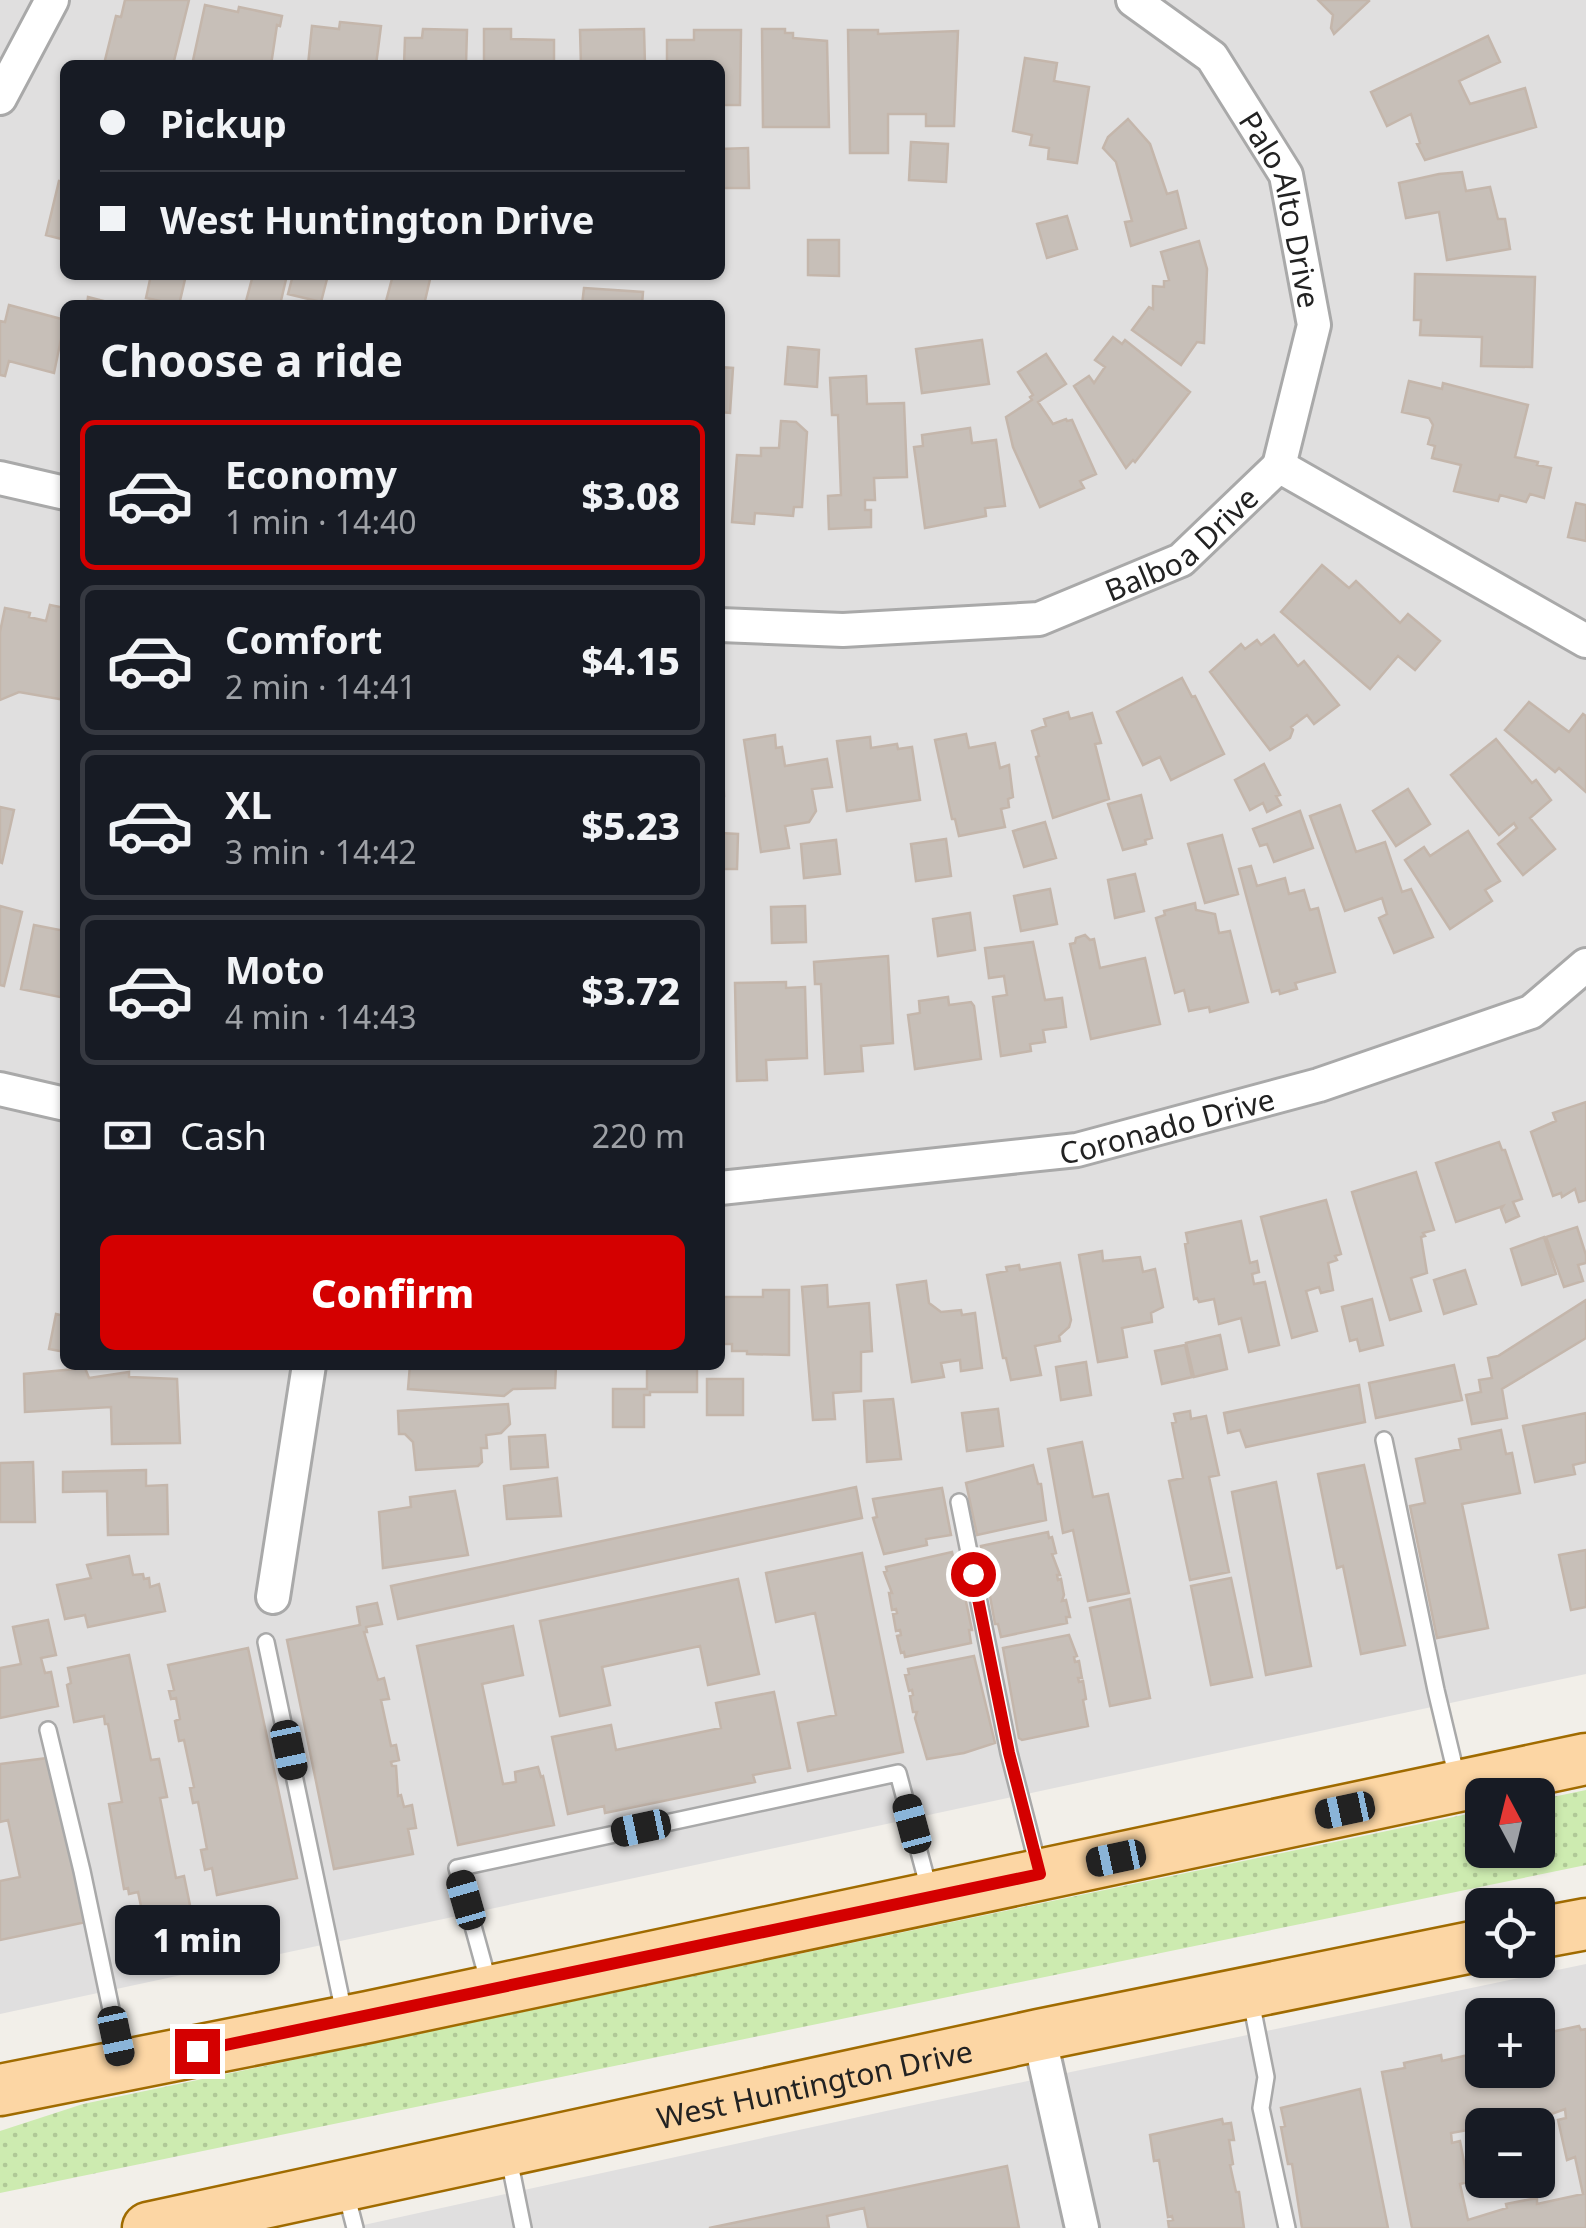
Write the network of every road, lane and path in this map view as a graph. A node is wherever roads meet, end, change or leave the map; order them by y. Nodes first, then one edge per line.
1 (52, 0) edge
2 (1133, 0) edge
3 (0, 98) edge
4 (1279, 466) junction
5 (0, 478) edge
6 (60, 492) edge
7 (725, 625) edge
8 (1586, 640) edge
9 (1586, 964) edge
10 (0, 1088) edge
11 (60, 1103) edge
12 (725, 1187) edge
13 (308, 1370) edge
14 (1384, 1440) dead end
15 (959, 1502) dead end
16 (273, 1597) dead end
17 (266, 1642) dead end
18 (48, 1730) dead end
19 (1586, 1759) edge
20 (1459, 1786) junction
21 (1040, 1874) junction
22 (932, 1898) junction
23 (1586, 1924) edge
24 (1555, 1930) edge
25 (1465, 1948) edge
26 (491, 1991) junction
27 (1249, 1992) junction
28 (346, 2022) junction
29 (1039, 2035) junction
30 (122, 2066) junction
31 (11, 2092) edge
32 (507, 2150) junction
33 (350, 2207) edge
34 (148, 2228) edge
35 (523, 2228) edge
36 (1082, 2228) edge
37 (1287, 2228) edge

1 - 3 street
2 - 4 street, Palo Alto Drive
4 - 7 street, Balboa Drive
4 - 8 street, Balboa Drive
5 - 6 street
9 - 12 street, Coronado Drive
10 - 11 street
13 - 16 street
14 - 20 lane
15 - 21 lane
17 - 28 lane
18 - 30 lane
19 - 20 main road
20 - 21 main road
21 - 22 main road
22 - 26 main road
22 - 26 lane
23 - 24 main road
25 - 27 main road, West Huntington Drive
26 - 28 main road
27 - 29 main road, West Huntington Drive
27 - 37 lane
28 - 30 main road
29 - 32 main road, West Huntington Drive
29 - 36 street
30 - 31 main road
32 - 33 main road, West Huntington Drive
32 - 35 lane
33 - 34 main road, West Huntington Drive

